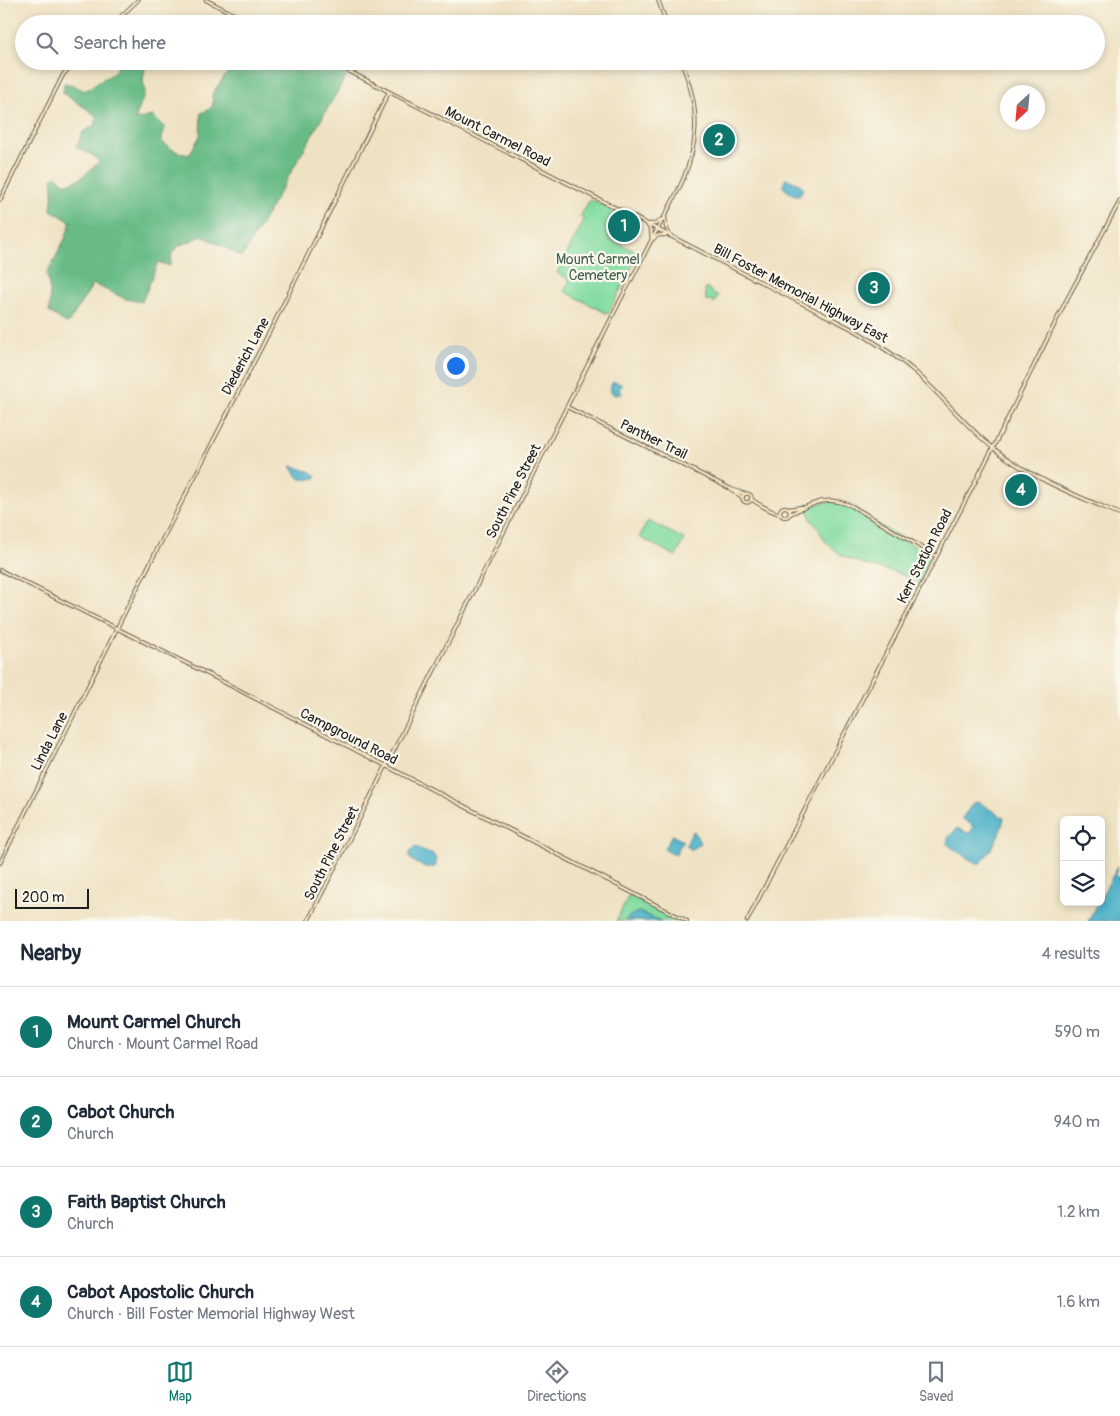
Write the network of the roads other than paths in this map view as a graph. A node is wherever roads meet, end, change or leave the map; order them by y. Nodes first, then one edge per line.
1 (138, 0) edge
2 (206, 0) edge
3 (658, 0) edge
4 (122, 15) edge
5 (235, 15) edge
6 (664, 15) edge
7 (67, 70) edge
8 (346, 70) edge
9 (684, 70) edge
10 (389, 92) junction
11 (0, 200) edge
12 (1120, 201) edge
13 (665, 216) junction
14 (646, 223) junction
15 (658, 229) junction
16 (670, 236) junction
17 (652, 240) junction
18 (568, 407) junction
19 (993, 448) junction
20 (743, 496) junction
21 (751, 500) junction
22 (802, 507) junction
23 (789, 509) junction
24 (781, 512) junction
25 (790, 514) junction
26 (1120, 514) edge
27 (936, 556) junction
28 (0, 570) edge
29 (118, 628) junction
30 (386, 766) junction
31 (0, 863) edge
32 (308, 921) edge
33 (687, 921) edge
34 (747, 921) edge

1 - 4 street
2 - 5 street
3 - 6 street
7 - 11 street
8 - 10 street, Mount Carmel Road
9 - 13 street, South Pine Street
10 - 14 street, Mount Carmel Road
10 - 29 street, Diederich Lane
12 - 19 street, Kerr Station Road
13 - 14 street
13 - 15 street, South Pine Street
13 - 16 street
14 - 15 street, Mount Carmel Road
14 - 17 street
15 - 16 street, Bill Foster Memorial Highway East
15 - 17 street, South Pine Street
16 - 17 street
16 - 19 street, Bill Foster Memorial Highway East
17 - 18 street, South Pine Street
18 - 20 street, Panther Trail
18 - 30 street, South Pine Street
19 - 26 street, Bill Foster Memorial Highway East
19 - 27 street, Kerr Station Road
20 - 21 street
20 - 21 street
21 - 24 street
22 - 23 street
22 - 25 street
22 - 27 street
23 - 24 street
23 - 25 street
24 - 25 street
27 - 34 street, Kerr Station Road
28 - 29 street, Campground Road
29 - 30 street, Campground Road
29 - 31 street, Linda Lane
30 - 32 street, South Pine Street
30 - 33 street, Campground Road

